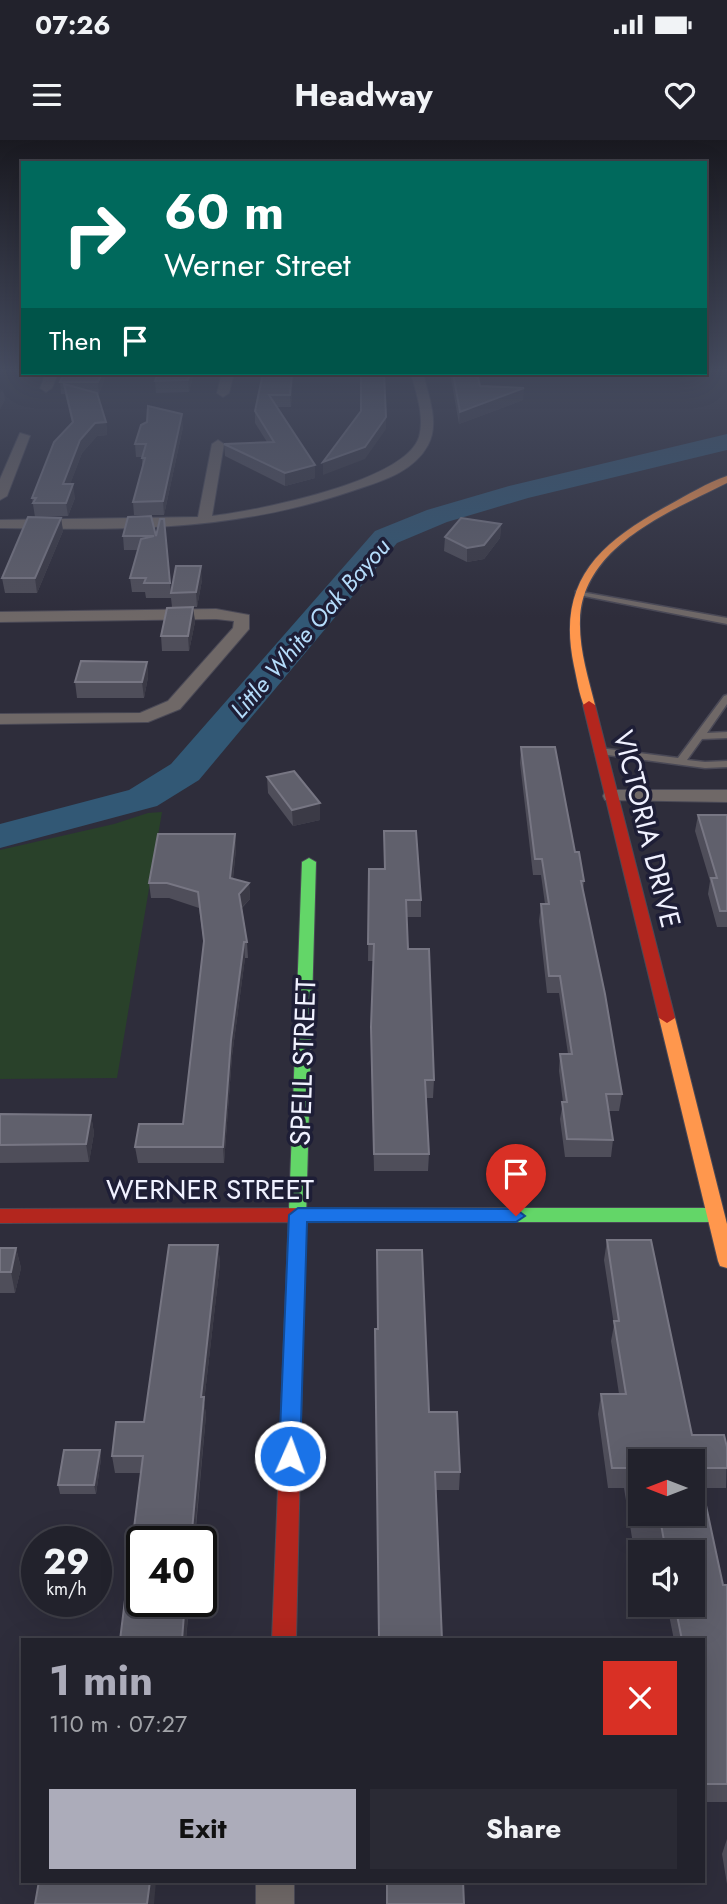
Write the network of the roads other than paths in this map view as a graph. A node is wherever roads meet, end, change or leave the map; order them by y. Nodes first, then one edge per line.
1 (17, 453) edge
2 (216, 453) edge
3 (414, 453) edge
4 (727, 479) edge
5 (703, 492) junction
6 (0, 496) edge
7 (727, 498) edge
8 (204, 520) junction
9 (0, 524) edge
10 (579, 593) junction
11 (0, 617) edge
12 (172, 617) joint
13 (727, 621) edge
14 (727, 698) edge
15 (0, 719) edge
16 (727, 735) edge
17 (700, 736) junction
18 (600, 751) junction
19 (682, 760) junction
20 (727, 764) edge
21 (612, 796) junction
22 (727, 796) edge
23 (309, 862) dead end
24 (298, 1215) junction
25 (715, 1215) junction
26 (0, 1216) edge
27 (727, 1261) edge
28 (284, 1638) edge
29 (275, 1883) edge
30 (275, 1904) edge

1 - 6 street
2 - 8 street
3 - 8 street
4 - 5 street, VICTORIA DRIVE
5 - 7 street
5 - 10 street, VICTORIA DRIVE
8 - 9 street
10 - 13 lane
10 - 18 street, VICTORIA DRIVE
11 - 12 street
12 - 15 street
14 - 17 lane
16 - 17 lane
17 - 19 lane
18 - 19 lane
18 - 21 street, VICTORIA DRIVE
19 - 20 lane
21 - 22 street
21 - 25 street, VICTORIA DRIVE
23 - 24 street, SPELL STREET
24 - 25 street, WERNER STREET
24 - 26 street, WERNER STREET
24 - 28 street, SPELL STREET
25 - 27 street, VICTORIA DRIVE
29 - 30 street

